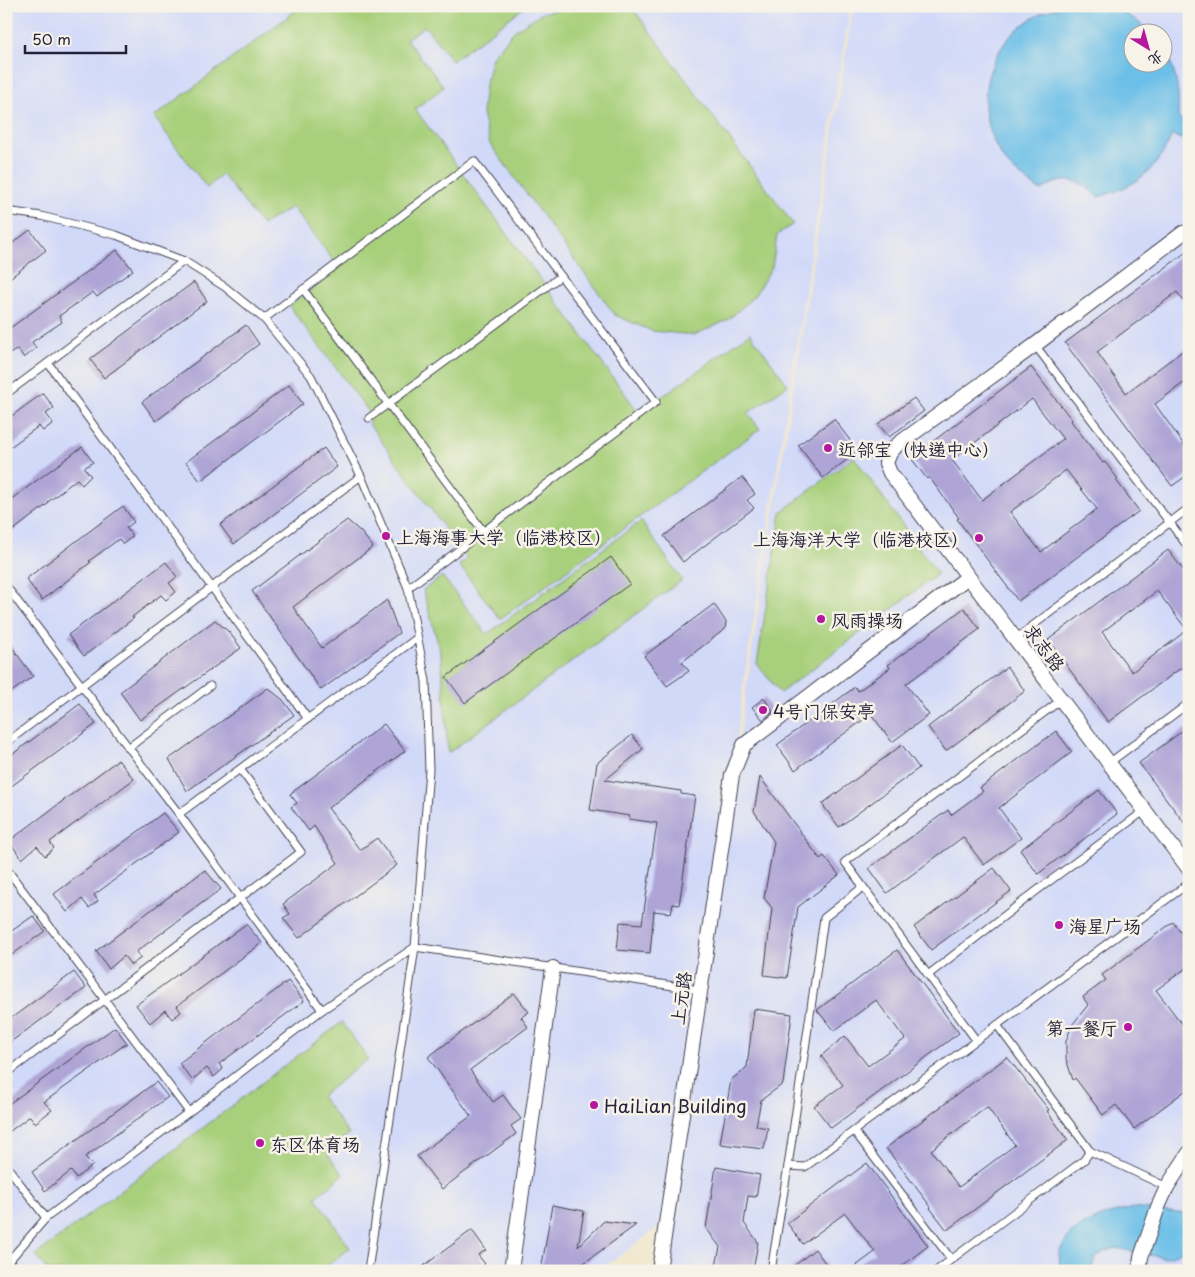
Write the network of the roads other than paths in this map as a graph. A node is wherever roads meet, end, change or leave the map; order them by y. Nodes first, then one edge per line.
1 (6, 210) edge
2 (1186, 233) edge
3 (184, 261) junction
4 (561, 276) junction
5 (303, 290) junction
6 (264, 319) junction
7 (1035, 345) junction
8 (48, 363) junction
9 (6, 394) edge
10 (389, 404) junction
11 (369, 418) dead end
12 (361, 476) junction
13 (1189, 508) edge
14 (1170, 522) junction
15 (483, 531) junction
16 (1189, 548) edge
17 (968, 577) junction
18 (6, 586) edge
19 (212, 587) junction
20 (408, 588) junction
21 (417, 638) junction
22 (1015, 639) junction
23 (210, 686) dead end
24 (82, 687) junction
25 (1062, 700) junction
26 (1189, 703) edge
27 (308, 719) junction
28 (6, 743) edge
29 (128, 748) junction
30 (1109, 763) junction
31 (240, 769) junction
32 (1144, 810) junction
33 (179, 814) junction
34 (6, 868) edge
35 (1189, 869) edge
36 (1189, 883) edge
37 (863, 887) junction
38 (240, 899) junction
39 (415, 947) junction
40 (553, 968) junction
41 (928, 975) junction
42 (700, 990) junction
43 (105, 1000) junction
44 (322, 1010) junction
45 (997, 1025) junction
46 (976, 1040) junction
47 (6, 1074) edge
48 (190, 1112) junction
49 (854, 1131) junction
50 (1090, 1151) junction
51 (1189, 1153) edge
52 (6, 1165) edge
53 (788, 1166) junction
54 (1167, 1187) junction
55 (46, 1218) junction
56 (952, 1259) junction
57 (6, 1263) edge
58 (1140, 1264) edge
59 (6, 1267) edge
60 (368, 1271) edge
61 (512, 1271) edge
62 (659, 1271) edge
63 (771, 1271) edge
64 (936, 1271) edge

1 - 3 lane
2 - 7 street
3 - 6 lane
3 - 8 lane
4 - 5 lane
4 - 10 lane
4 - 15 lane
5 - 6 lane
5 - 10 lane
6 - 12 lane
7 - 14 lane
7 - 17 street, 求志路
8 - 9 lane
8 - 19 lane
10 - 11 lane
10 - 15 lane
12 - 19 lane
12 - 20 lane
13 - 14 lane
14 - 16 lane
14 - 22 lane
15 - 20 lane
17 - 22 street, 求志路
17 - 42 street, 上元路
18 - 24 lane
19 - 24 lane
19 - 27 lane
20 - 21 lane
21 - 27 lane
21 - 39 lane
22 - 25 street, 求志路
23 - 29 lane
24 - 28 lane
24 - 29 lane
25 - 30 street, 求志路
25 - 37 lane
26 - 30 lane
27 - 31 lane
29 - 33 lane
30 - 32 street, 求志路
31 - 33 lane
31 - 38 lane
32 - 35 street, 求志路
32 - 41 lane
33 - 38 lane
34 - 43 lane
36 - 45 lane
37 - 41 lane
37 - 53 lane
38 - 43 lane
38 - 44 lane
39 - 40 lane
39 - 44 lane
39 - 60 lane
40 - 42 lane
40 - 61 street
41 - 46 lane
42 - 62 street, 上元路
43 - 47 lane
43 - 48 lane
44 - 48 lane
45 - 46 lane
45 - 50 lane
46 - 49 lane
48 - 55 lane
49 - 53 lane
49 - 56 lane
50 - 54 lane
50 - 56 lane
51 - 54 street
52 - 55 lane
53 - 63 lane
54 - 58 street
55 - 57 lane
56 - 64 lane
57 - 59 lane

